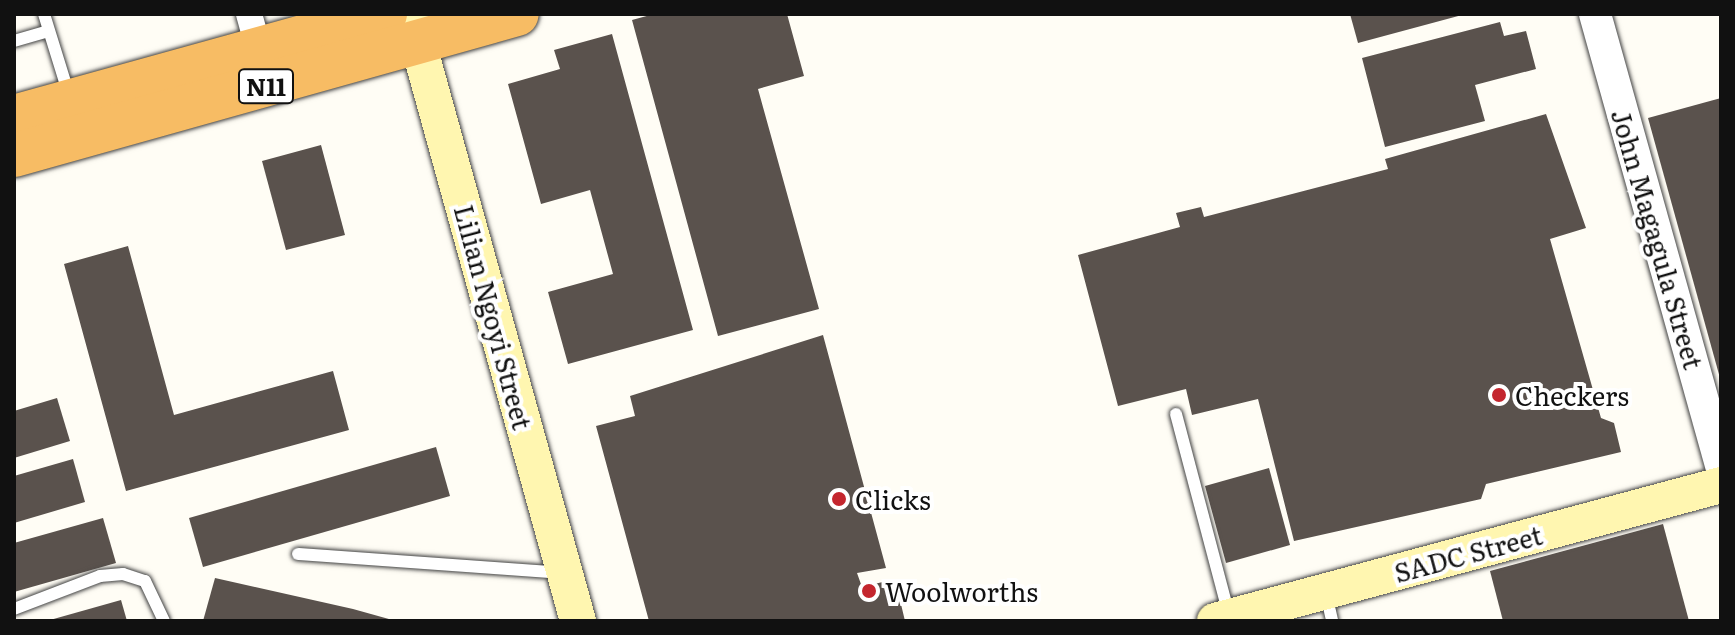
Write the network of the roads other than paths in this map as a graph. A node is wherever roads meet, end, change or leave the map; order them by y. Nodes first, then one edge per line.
1 (44, 14) edge
2 (385, 14) edge
3 (517, 14) edge
4 (1595, 14) edge
5 (414, 28) edge
6 (49, 31) junction
7 (14, 41) edge
8 (259, 50) edge
9 (71, 101) junction
10 (14, 117) edge
11 (14, 155) edge
12 (1176, 414) dead end
13 (1721, 465) edge
14 (1721, 485) edge
15 (298, 554) dead end
16 (564, 573) junction
17 (1328, 606) edge
18 (14, 609) edge
19 (1222, 619) edge
20 (164, 621) edge
21 (578, 621) edge

1 - 6 lane
2 - 8 highway, N11
3 - 5 highway, N11
4 - 13 street, John Magagula Street
5 - 8 highway, N11
5 - 16 main road, Lilian Ngoyi Street
6 - 7 lane
6 - 9 lane
8 - 9 highway, N11
8 - 11 highway, N11
9 - 10 highway, N11
12 - 19 lane
14 - 17 main road, SADC Street
15 - 16 lane
16 - 21 main road, Lilian Ngoyi Street
17 - 19 main road, SADC Street
18 - 20 lane

